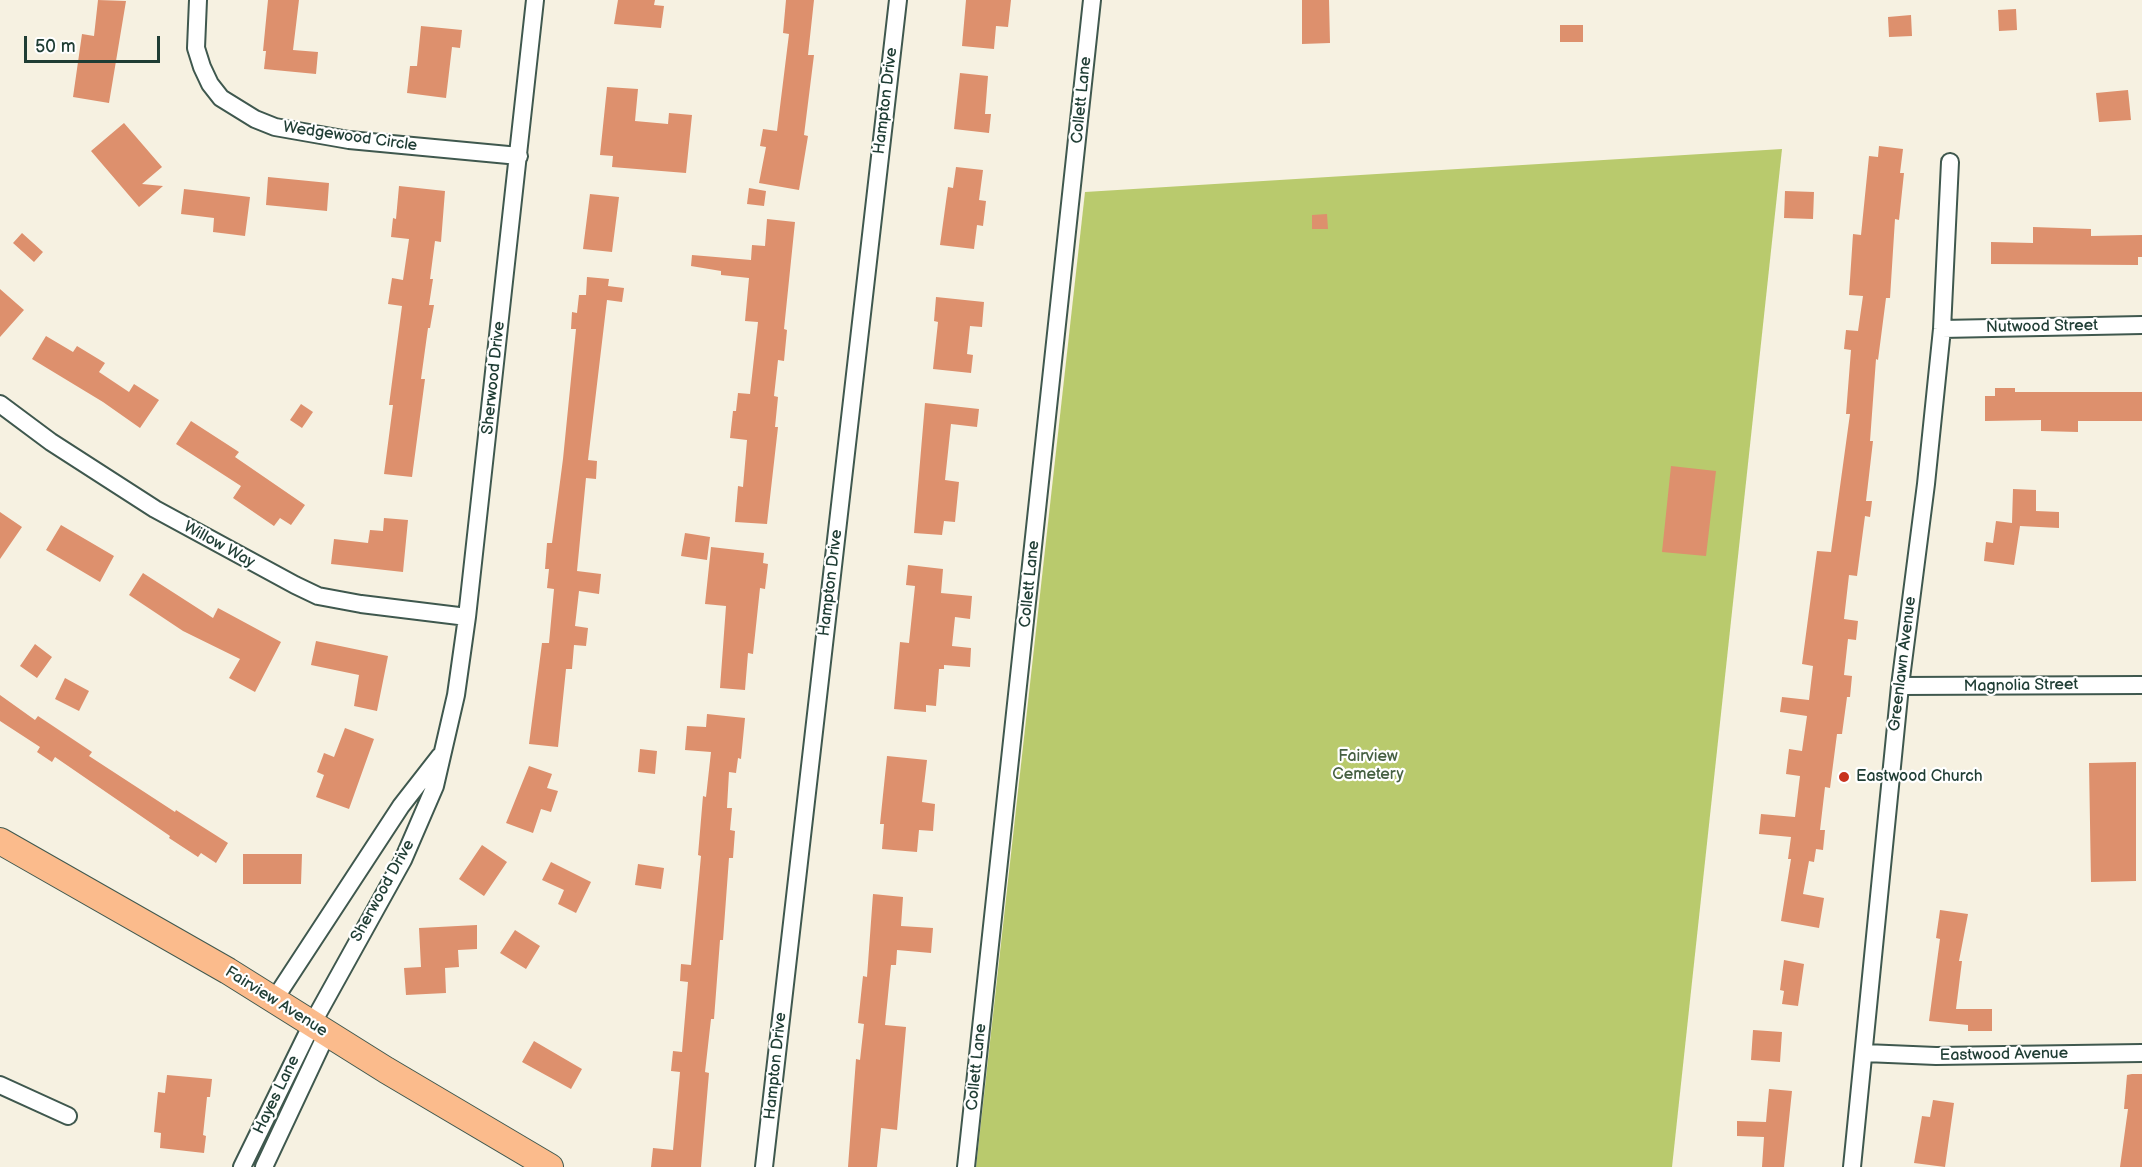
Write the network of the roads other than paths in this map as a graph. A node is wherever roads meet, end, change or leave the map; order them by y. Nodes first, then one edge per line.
1 (198, 0) edge
2 (535, 0) edge
3 (898, 0) edge
4 (1092, 0) edge
5 (519, 156) junction
6 (1950, 162) dead end
7 (2142, 325) edge
8 (1942, 329) junction
9 (0, 404) edge
10 (467, 616) junction
11 (2142, 685) edge
12 (1900, 686) junction
13 (442, 753) junction
14 (0, 841) edge
15 (274, 1000) junction
16 (319, 1028) junction
17 (1865, 1053) junction
18 (2142, 1053) edge
19 (0, 1085) edge
20 (68, 1116) dead end
21 (243, 1167) edge
22 (264, 1167) edge
23 (550, 1167) edge
24 (764, 1167) edge
25 (966, 1167) edge
26 (1852, 1167) edge

1 - 5 street, Wedgewood Circle
2 - 5 street, Sherwood Drive
3 - 24 street, Hampton Drive
4 - 25 street, Collett Lane
5 - 10 street, Sherwood Drive
6 - 8 street, Greenlawn Avenue
7 - 8 street, Nutwood Street
8 - 12 street, Greenlawn Avenue
9 - 10 street, Willow Way
10 - 13 street, Sherwood Drive
11 - 12 street, Magnolia Street
12 - 17 street, Greenlawn Avenue
13 - 15 street, Sherwood Drive
13 - 16 street, Sherwood Drive
14 - 15 main road, Fairview Avenue
15 - 16 main road, Fairview Avenue
16 - 21 street, Hayes Lane
16 - 22 street, Hayes Lane
16 - 23 main road, Fairview Avenue
17 - 18 street, Eastwood Avenue
17 - 26 street, Greenlawn Avenue
19 - 20 street

